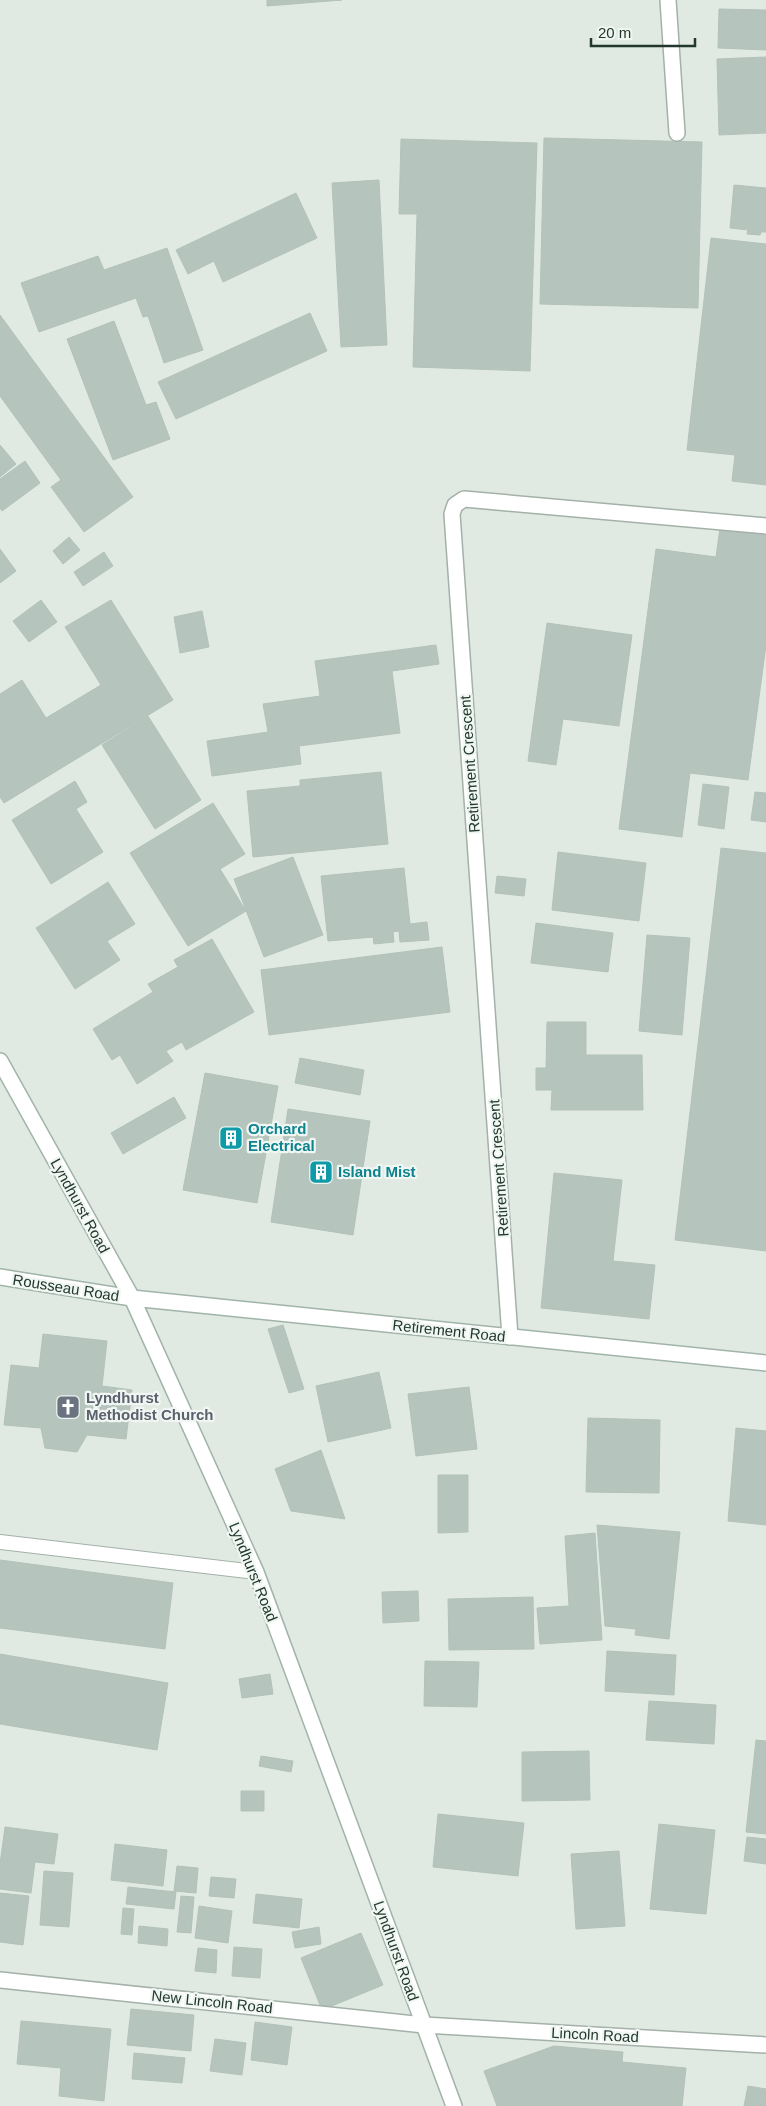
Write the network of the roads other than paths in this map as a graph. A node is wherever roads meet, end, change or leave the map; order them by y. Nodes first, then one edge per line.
1 (668, 0) edge
2 (677, 133) dead end
3 (766, 526) edge
4 (0, 1061) edge
5 (0, 1278) edge
6 (132, 1298) junction
7 (510, 1337) junction
8 (766, 1363) edge
9 (0, 1542) edge
10 (256, 1572) junction
11 (0, 1980) edge
12 (424, 2025) junction
13 (766, 2045) edge
14 (454, 2106) edge

1 - 2 street
3 - 7 street, Retirement Crescent
4 - 6 street, Lyndhurst Road
5 - 6 street, Rousseau Road
6 - 7 street, Retirement Road
6 - 10 street, Lyndhurst Road
7 - 8 street, Retirement Road
9 - 10 lane
10 - 12 street, Lyndhurst Road
11 - 12 street, New Lincoln Road
12 - 13 street, Lincoln Road
12 - 14 street, Lyndhurst Road

